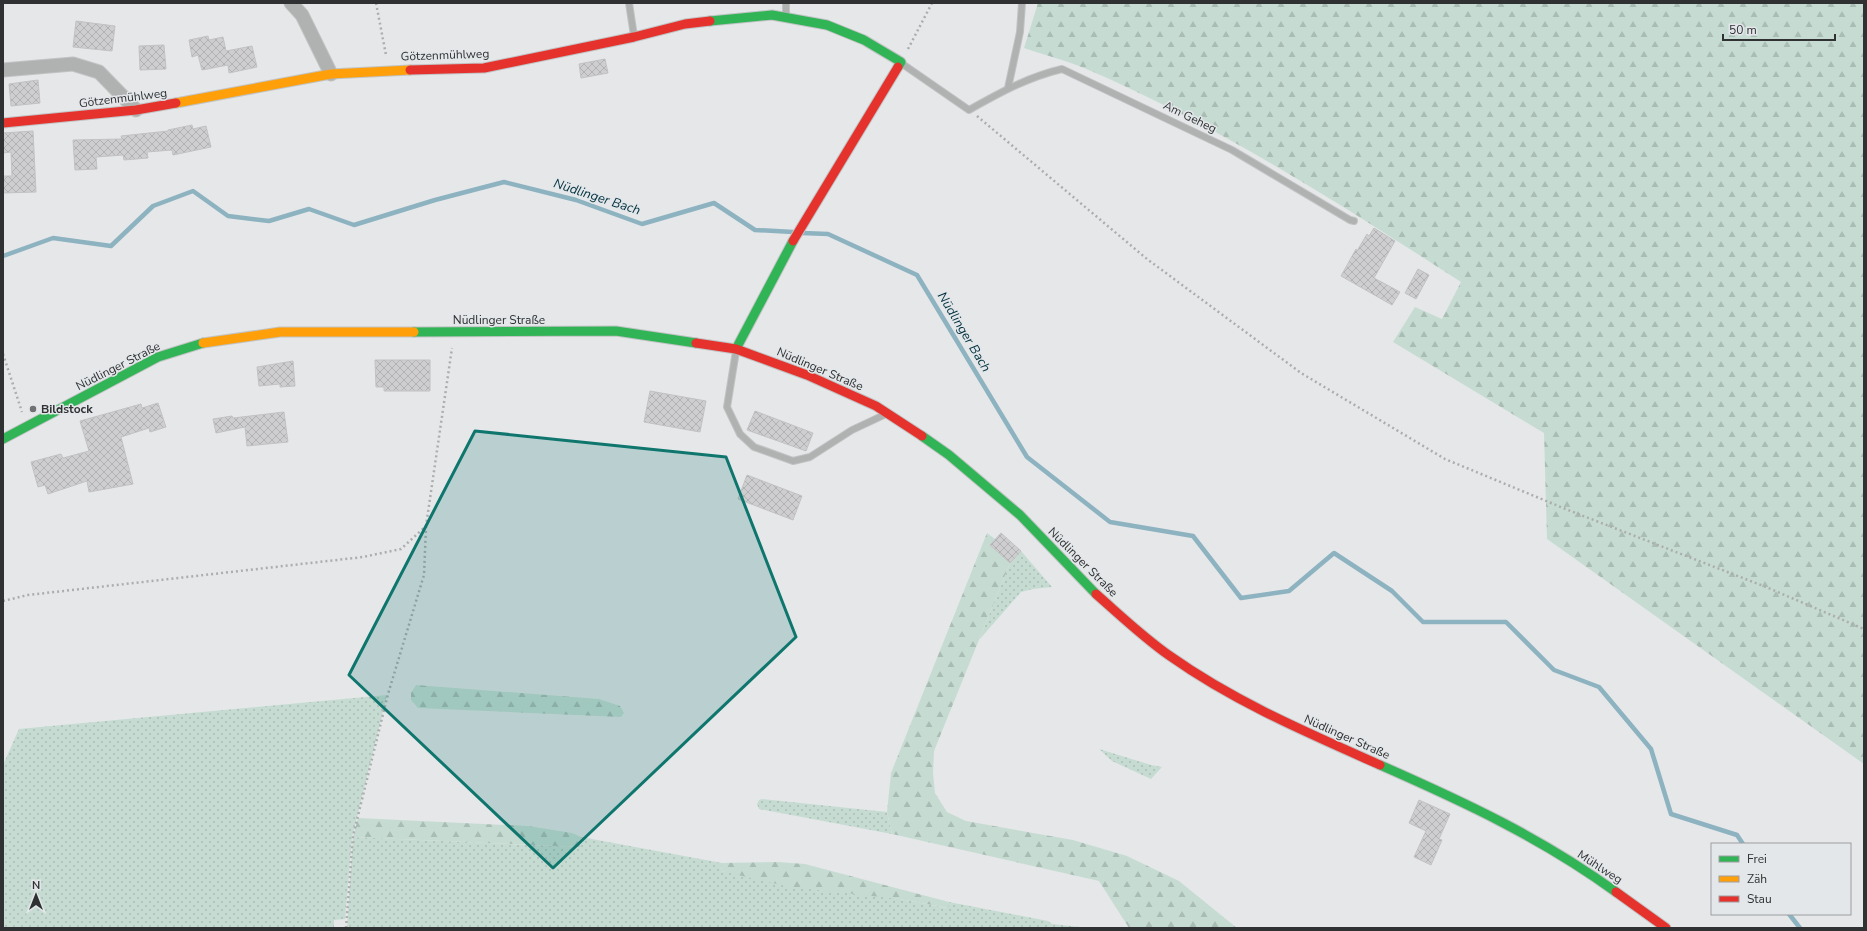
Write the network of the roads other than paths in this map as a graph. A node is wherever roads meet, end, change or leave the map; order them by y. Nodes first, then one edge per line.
1 (291, 3) edge
2 (629, 3) edge
3 (786, 3) edge
4 (1022, 3) edge
5 (786, 18) junction
6 (634, 38) junction
7 (901, 62) junction
8 (3, 70) edge
9 (331, 74) junction
10 (1008, 88) junction
11 (136, 110) junction
12 (3, 122) edge
13 (1354, 221) dead end
14 (736, 349) junction
15 (888, 413) junction
16 (3, 439) edge
17 (1519, 830) joint
18 (1666, 928) edge

1 - 9 street
2 - 6 lane
3 - 5 lane
4 - 10 lane
5 - 6 street, Götzenmühlweg
5 - 7 street, Götzenmühlweg
6 - 9 street, Götzenmühlweg
7 - 10 lane, Am Geheg
7 - 14 street
8 - 11 street
9 - 11 street, Götzenmühlweg
10 - 13 lane, Am Geheg
11 - 12 street, Götzenmühlweg
14 - 15 street, Nüdlinger Straße
14 - 15 lane
14 - 16 street, Nüdlinger Straße
15 - 17 street, Nüdlinger Straße
17 - 18 street, Mühlweg

